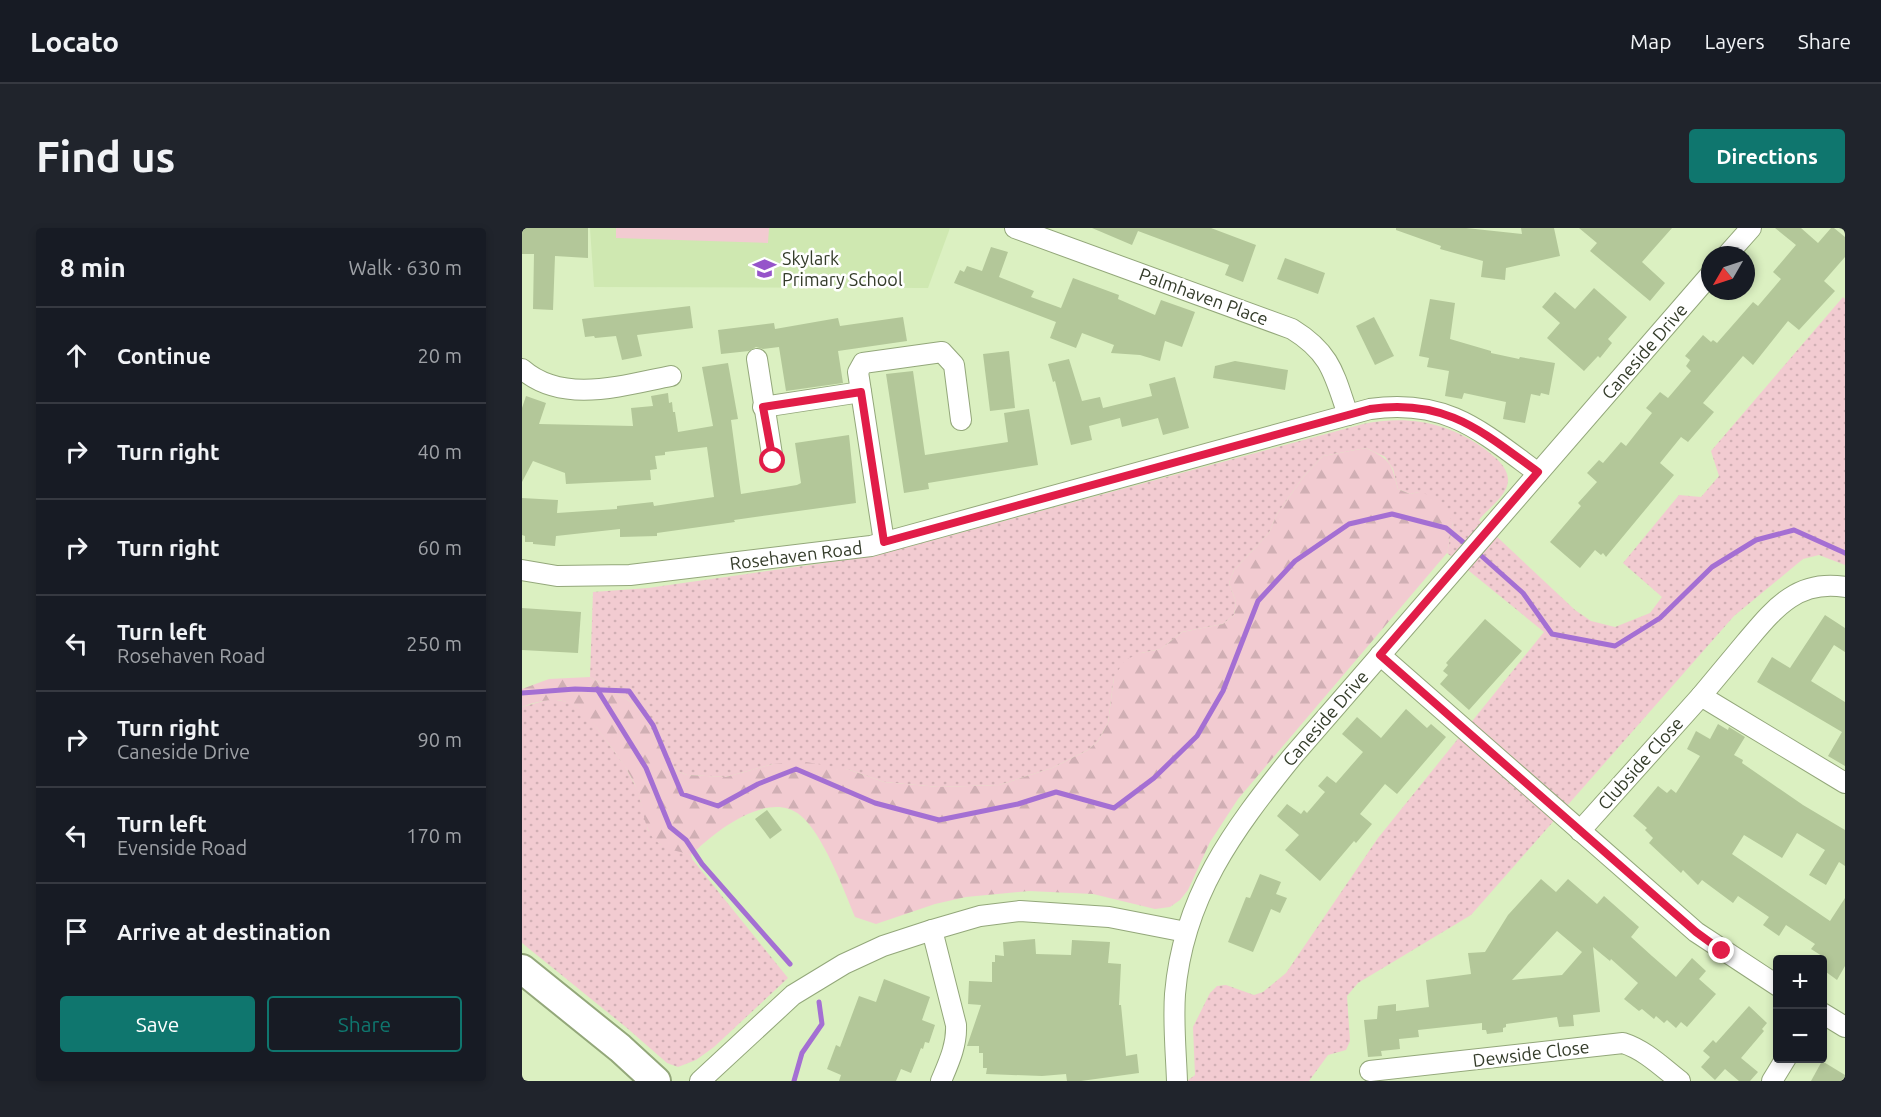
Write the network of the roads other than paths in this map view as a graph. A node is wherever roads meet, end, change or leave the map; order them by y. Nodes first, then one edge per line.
1 (1015, 228) edge
2 (1750, 228) edge
3 (1735, 246) edge
4 (1701, 285) edge
5 (757, 359) dead end
6 (522, 369) edge
7 (671, 376) dead end
8 (861, 392) junction
9 (763, 407) junction
10 (1348, 415) junction
11 (961, 420) dead end
12 (773, 461) dead end
13 (1538, 472) junction
14 (884, 542) junction
15 (522, 570) edge
16 (1845, 587) edge
17 (1380, 655) junction
18 (1701, 696) junction
19 (1845, 783) edge
20 (1580, 831) junction
21 (932, 930) junction
22 (1186, 932) junction
23 (522, 969) edge
24 (1773, 983) edge
25 (1827, 1016) edge
26 (1845, 1027) edge
27 (1783, 1063) edge
28 (1370, 1071) dead end
29 (656, 1081) edge
30 (700, 1081) edge
31 (941, 1081) edge
32 (1177, 1081) edge
33 (1680, 1081) edge
34 (1772, 1081) edge

1 - 10 street, Palmhaven Place
2 - 3 street
4 - 13 street, Caneside Drive
5 - 9 street
6 - 7 street
8 - 9 street
8 - 11 street
8 - 14 street
9 - 12 street
10 - 13 street, Rosehaven Road
10 - 14 street, Rosehaven Road
13 - 17 street, Caneside Drive
14 - 15 street, Rosehaven Road
16 - 18 street, Clubside Close
17 - 20 street
17 - 22 street, Caneside Drive
18 - 19 street
18 - 20 street, Clubside Close
20 - 24 street
21 - 22 street
21 - 30 street
21 - 31 street
22 - 32 street, Caneside Drive
23 - 29 main road
25 - 26 street
27 - 34 street
28 - 33 street, Dewside Close

